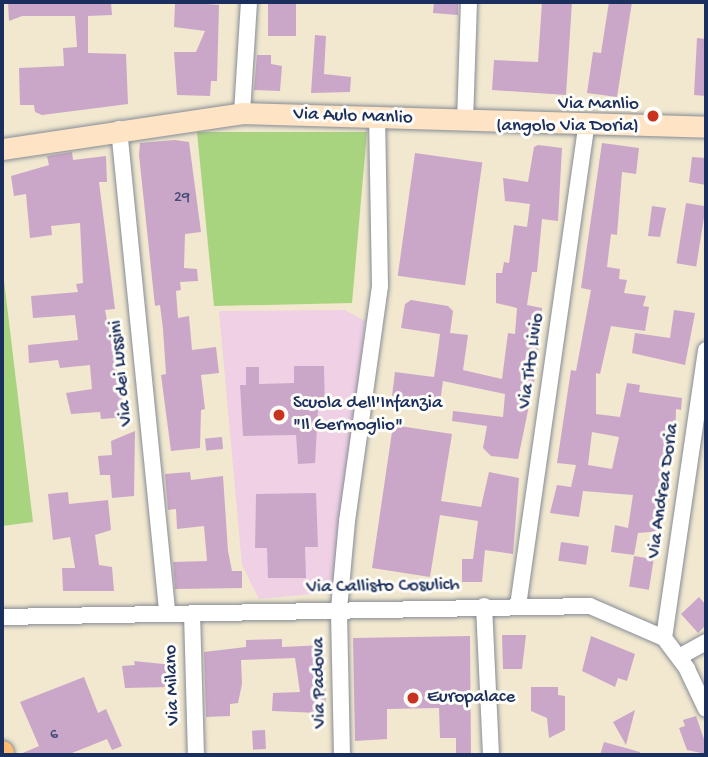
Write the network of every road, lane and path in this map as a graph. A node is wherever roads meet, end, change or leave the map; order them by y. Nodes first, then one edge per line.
1 (249, 2) edge
2 (469, 2) edge
3 (242, 113) junction
4 (377, 118) junction
5 (465, 122) junction
6 (587, 122) junction
7 (706, 127) edge
8 (119, 129) junction
9 (2, 149) edge
10 (706, 350) edge
11 (484, 606) junction
12 (518, 606) junction
13 (340, 609) junction
14 (167, 613) junction
15 (192, 613) junction
16 (6, 614) edge
17 (663, 638) junction
18 (706, 642) edge
19 (678, 657) junction
20 (701, 682) edge
21 (706, 709) edge
22 (196, 755) edge
23 (342, 755) edge
24 (491, 755) edge

1 - 3 street
2 - 5 street
3 - 4 street, Via Aulo Manlio
3 - 8 street, Via Aulo Manlio
4 - 5 street, Via Aulo Manlio
4 - 13 street, Via Padova
5 - 6 street, Via Aulo Manlio
6 - 7 street, Via Aulo Manlio
6 - 12 street, Via Tito Livio
8 - 9 street, Via Aulo Manlio
8 - 14 street, Via dei Lussini
10 - 17 street, Via Andrea Doria
11 - 12 street, Via Callisto Cosulich
11 - 13 street, Via Callisto Cosulich
11 - 24 street
12 - 17 street, Via Callisto Cosulich
13 - 15 street, Via Callisto Cosulich
13 - 23 street, Via Padova
14 - 15 street, Via Callisto Cosulich
14 - 16 street, Via Callisto Cosulich
15 - 22 street, Via Milano
17 - 19 street, Via Callisto Cosulich
18 - 19 street
19 - 20 street, Via Callisto Cosulich
20 - 21 street, Via Callisto Cosulich

